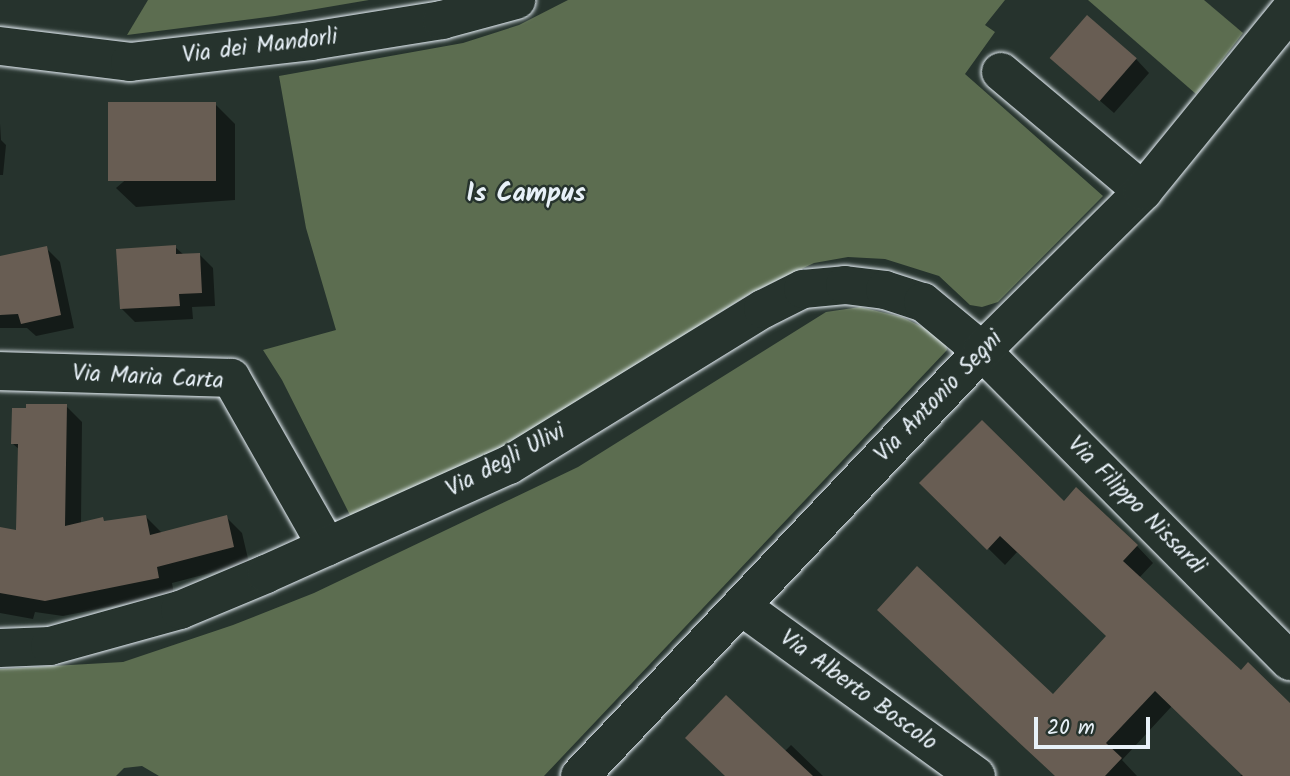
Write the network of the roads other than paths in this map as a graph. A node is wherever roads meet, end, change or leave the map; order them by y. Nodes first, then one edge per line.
1 (516, 0) edge
2 (1290, 11) edge
3 (0, 46) edge
4 (1001, 72) dead end
5 (1143, 191) junction
6 (982, 351) junction
7 (0, 371) edge
8 (327, 547) junction
9 (741, 606) junction
10 (0, 648) edge
11 (1290, 661) edge
12 (580, 776) edge
13 (976, 776) edge

1 - 3 street, Via dei Mandorli
2 - 5 street, Via Antonio Segni
4 - 5 street
5 - 6 street, Via Antonio Segni
6 - 8 street, Via degli Ulivi
6 - 9 street, Via Antonio Segni
6 - 11 street, Via Filippo Nissardi
7 - 8 street, Via Maria Carta
8 - 10 street, Via degli Ulivi
9 - 12 street, Via Antonio Segni
9 - 13 street, Via Alberto Boscolo

